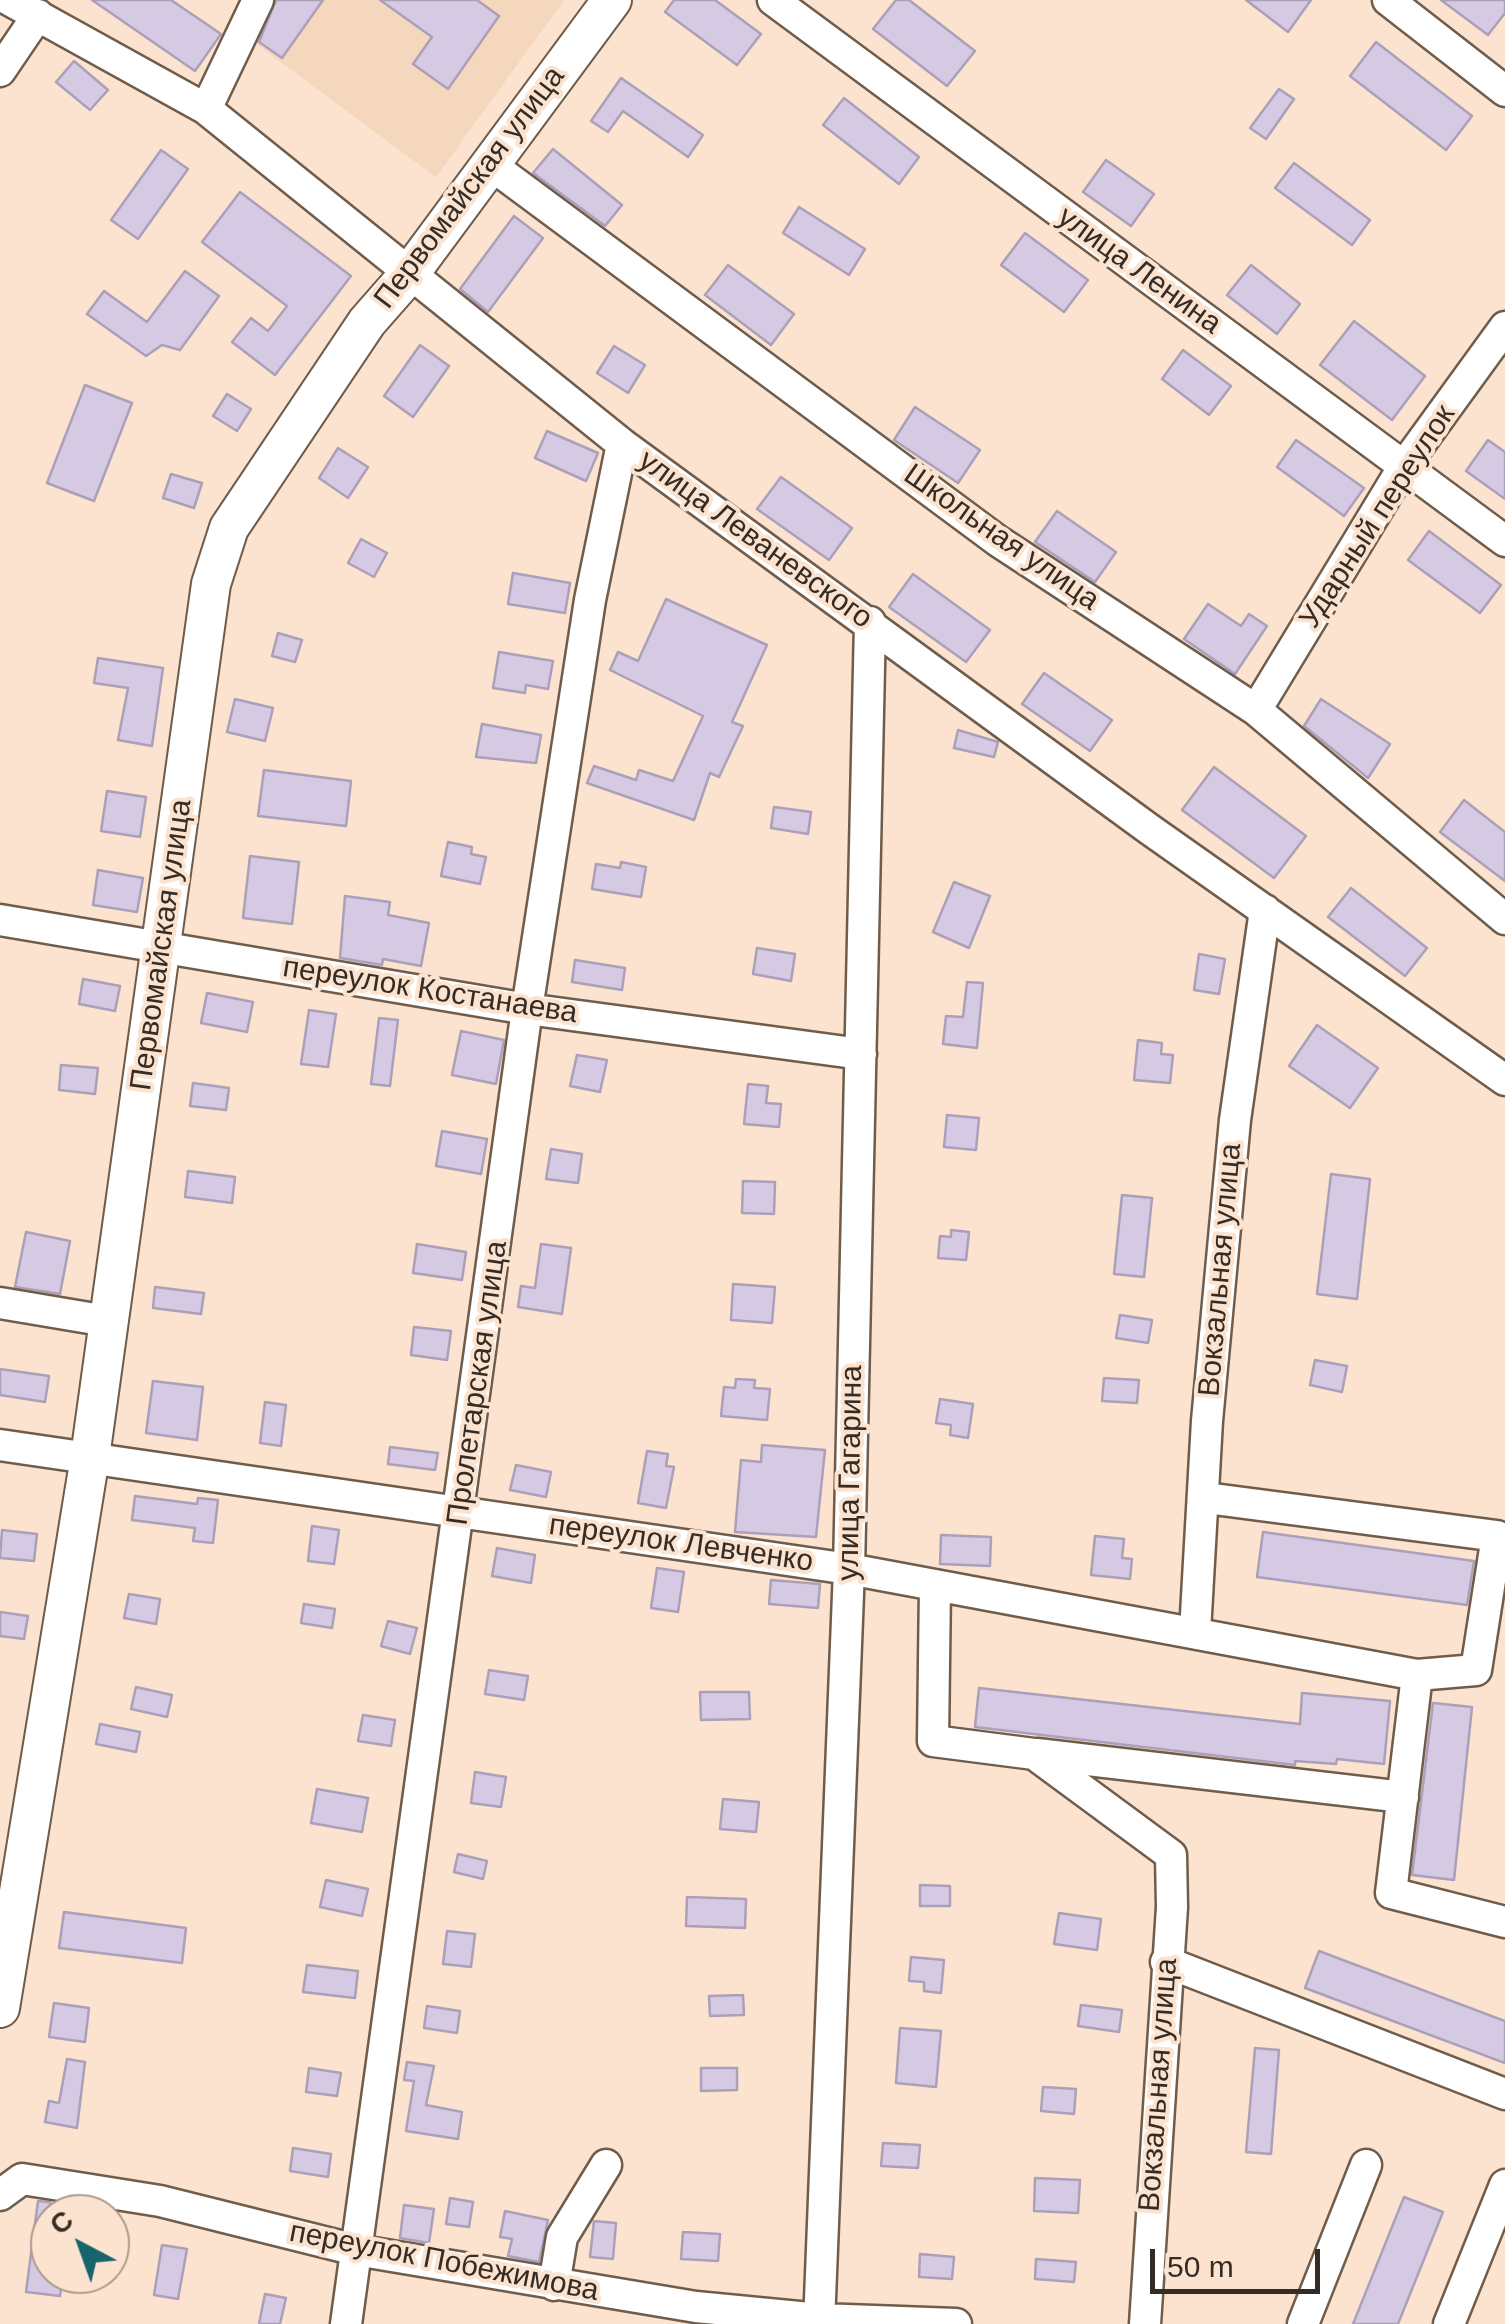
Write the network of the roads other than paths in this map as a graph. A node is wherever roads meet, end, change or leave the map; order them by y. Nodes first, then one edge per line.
1 (9, 0) edge
2 (258, 0) edge
3 (612, 0) edge
4 (773, 0) edge
5 (1388, 0) edge
6 (38, 16) junction
7 (0, 71) edge
8 (1505, 91) edge
9 (206, 110) junction
10 (491, 165) junction
11 (410, 273) junction
12 (1505, 328) edge
13 (622, 444) junction
14 (1404, 466) junction
15 (1505, 541) edge
16 (870, 622) junction
17 (1256, 710) junction
18 (1265, 910) junction
19 (1505, 919) edge
20 (0, 920) edge
21 (163, 946) junction
22 (527, 1009) junction
23 (860, 1054) junction
24 (1505, 1080) edge
25 (0, 1303) edge
26 (108, 1321) junction
27 (0, 1445) edge
28 (90, 1457) junction
29 (1206, 1498) junction
30 (461, 1511) junction
31 (849, 1569) junction
32 (935, 1585) junction
33 (1195, 1632) junction
34 (1418, 1675) junction
35 (1034, 1754) junction
36 (1402, 1797) junction
37 (1505, 1922) edge
38 (1166, 1962) junction
39 (0, 2008) edge
40 (1505, 2094) edge
41 (606, 2165) dead end
42 (1366, 2165) dead end
43 (1505, 2185) edge
44 (0, 2195) edge
45 (356, 2250) junction
46 (554, 2285) junction
47 (820, 2322) edge
48 (346, 2324) edge
49 (956, 2324) edge
50 (1145, 2324) edge
51 (1303, 2324) edge
52 (1449, 2324) edge

1 - 6 street, улица Леваневского
2 - 9 street
3 - 10 main road, Первомайская улица
4 - 14 street, улица Ленина
5 - 8 street
6 - 7 street
6 - 9 street, улица Леваневского
9 - 11 street, улица Леваневского
10 - 11 main road, Первомайская улица
10 - 17 street, Школьная улица
11 - 13 street, улица Леваневского
11 - 21 main road, Первомайская улица
12 - 14 street, Ударный переулок
13 - 16 street, улица Леваневского
13 - 22 street, Пролетарская улица
14 - 15 street, улица Ленина
14 - 17 street, Ударный переулок
16 - 18 street, улица Леваневского
16 - 23 street, улица Гагарина
17 - 19 street, Школьная улица
18 - 24 street, улица Леваневского
18 - 29 street, Вокзальная улица
20 - 21 street, переулок Костанаева
21 - 22 street, переулок Костанаева
21 - 26 main road, Первомайская улица
22 - 23 street, переулок Костанаева
22 - 30 street, Пролетарская улица
23 - 31 street, улица Гагарина
25 - 26 street
26 - 28 main road, Первомайская улица
27 - 28 street, переулок Левченко
28 - 30 street, переулок Левченко
28 - 39 main road, Первомайская улица
29 - 33 street, Вокзальная улица
29 - 34 street, переулок Левченко
30 - 31 street, переулок Левченко
30 - 45 street, Пролетарская улица
31 - 32 street, переулок Левченко
31 - 47 street, улица Гагарина
32 - 33 street, переулок Левченко
32 - 35 street
33 - 34 street, переулок Левченко
34 - 36 street
35 - 36 street
35 - 38 street, Вокзальная улица
36 - 37 street
38 - 40 street
38 - 50 street, Вокзальная улица
41 - 46 street
42 - 51 street
43 - 52 street
44 - 45 street, переулок Побежимова
45 - 46 street, переулок Побежимова
45 - 48 street, Пролетарская улица
46 - 47 street, переулок Побежимова
47 - 49 street, переулок Побежимова

